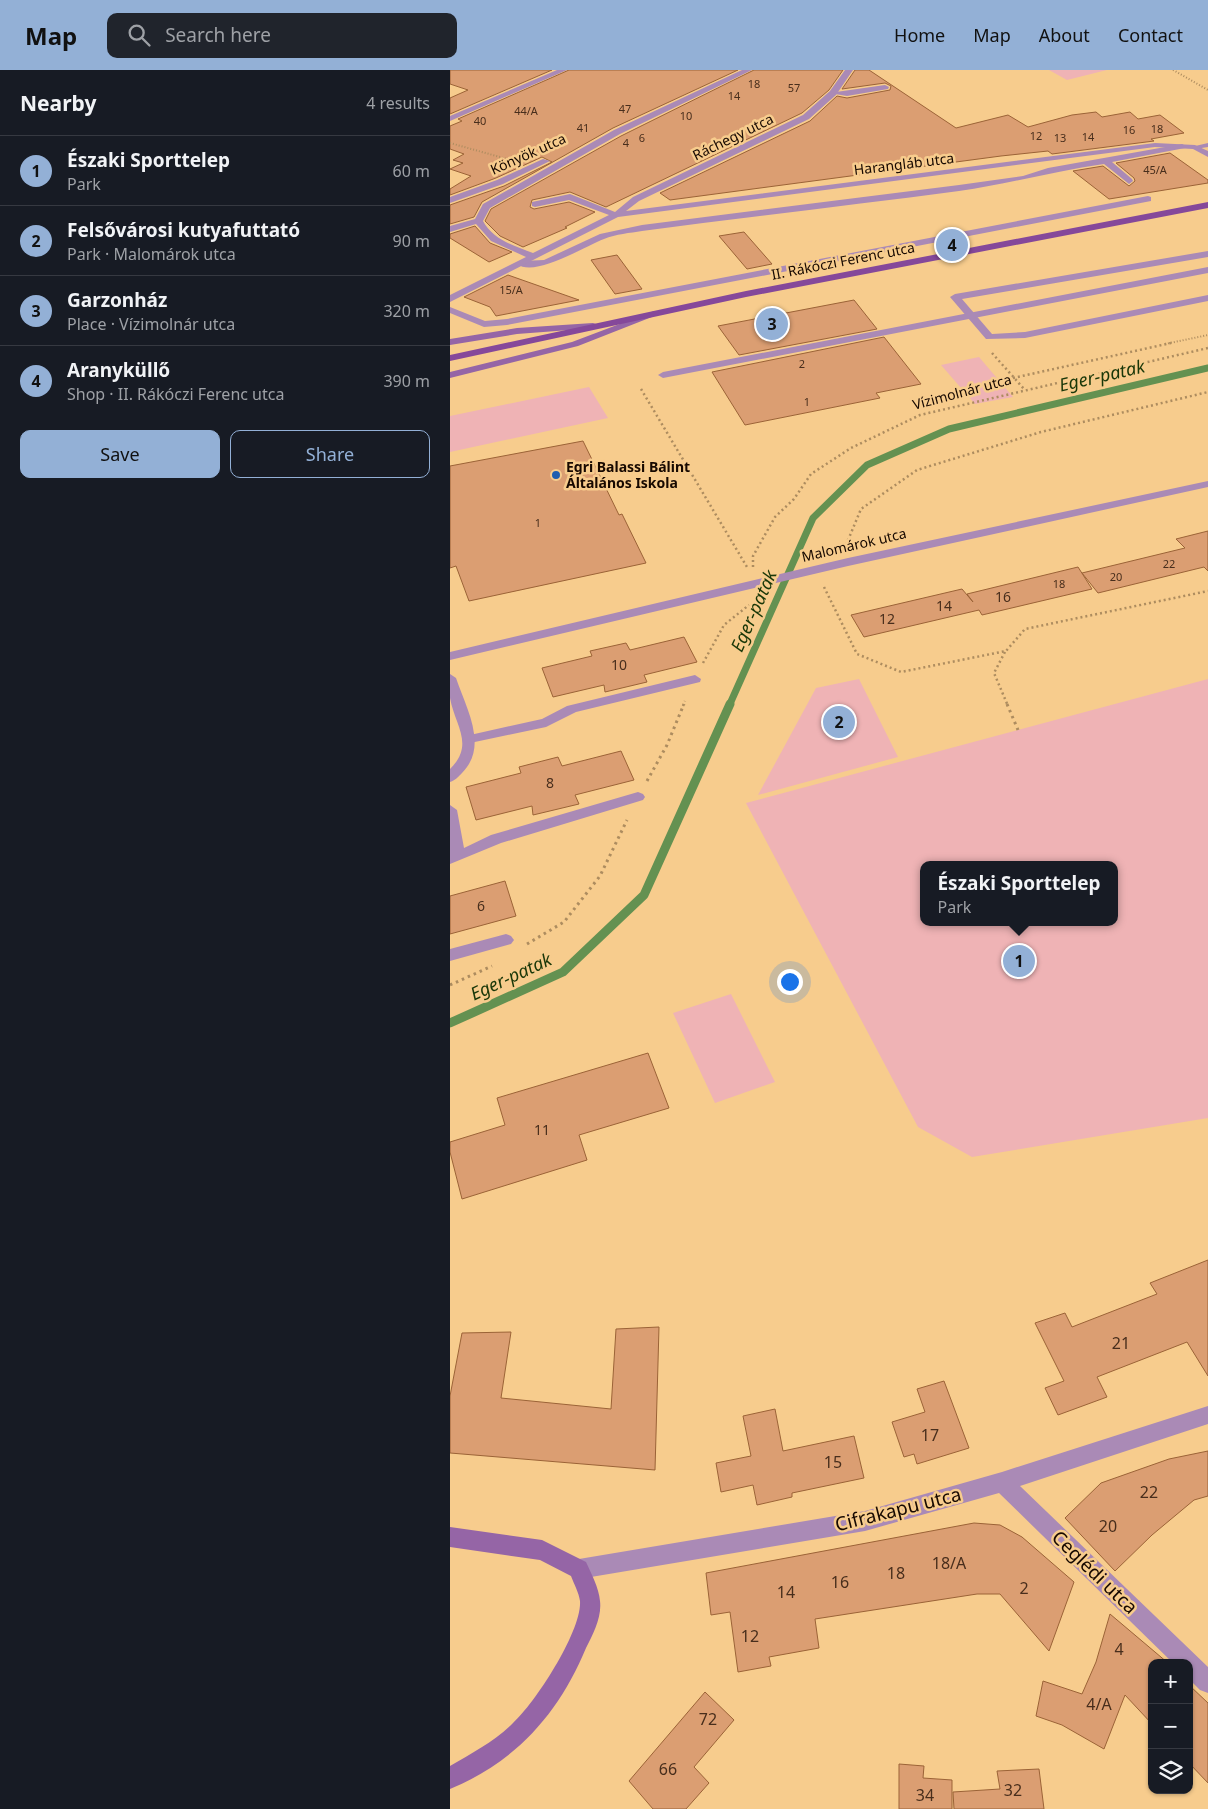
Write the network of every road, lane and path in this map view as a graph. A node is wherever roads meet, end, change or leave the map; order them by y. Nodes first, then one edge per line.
1 (563, 70) edge
2 (748, 70) edge
3 (849, 70) edge
4 (1173, 70) edge
5 (886, 87) dead end
6 (1208, 90) edge
7 (833, 93) junction
8 (450, 119) edge
9 (617, 132) junction
10 (450, 143) edge
11 (1207, 145) edge
12 (1182, 146) junction
13 (1195, 147) junction
14 (1208, 155) edge
15 (1106, 162) junction
16 (533, 167) junction
17 (1129, 181) dead end
18 (1140, 191) dead end
19 (450, 200) edge
20 (535, 204) dead end
21 (1208, 206) edge
22 (616, 214) junction
23 (479, 218) junction
24 (450, 229) edge
25 (1208, 254) edge
26 (535, 257) junction
27 (522, 264) junction
28 (1208, 270) edge
29 (1208, 298) edge
30 (450, 299) edge
31 (450, 310) edge
32 (660, 312) junction
33 (970, 316) junction
34 (593, 326) junction
35 (1208, 335) edge
36 (989, 337) junction
37 (450, 342) edge
38 (1208, 348) edge
39 (450, 358) edge
40 (450, 375) edge
41 (663, 375) dead end
42 (1013, 378) junction
43 (641, 389) dead end
44 (1024, 390) junction
45 (1208, 392) edge
46 (1208, 484) edge
47 (846, 540) dead end
48 (755, 581) junction
49 (824, 587) dead end
50 (1208, 591) edge
51 (1006, 651) junction
52 (450, 656) edge
53 (450, 678) edge
54 (694, 678) dead end
55 (1018, 730) dead end
56 (470, 739) junction
57 (450, 777) edge
58 (638, 797) dead end
59 (450, 810) edge
60 (454, 857) edge
61 (506, 940) dead end
62 (450, 955) edge
63 (1208, 1414) edge
64 (1002, 1482) junction
65 (450, 1537) edge
66 (579, 1569) junction
67 (1185, 1659) edge
68 (1193, 1667) edge
69 (1208, 1682) edge
70 (450, 1778) edge

1 - 8 street
2 - 9 street, Könyök utca
3 - 7 street, Ráchegy utca
4 - 6 path
5 - 7 street
7 - 22 street, Ráchegy utca
9 - 16 street, Könyök utca
9 - 23 street, Könyök utca
10 - 16 path
11 - 13 street, Harangláb utca
12 - 13 street, Harangláb utca
12 - 15 street
12 - 22 street, Harangláb utca
13 - 14 street
15 - 17 street
15 - 27 street
16 - 19 street, Könyök utca
18 - 31 street
20 - 22 street
21 - 32 main road, II. Rákóczi Ferenc utca
22 - 26 street, Ráchegy utca
23 - 24 street
23 - 26 street
25 - 33 street
26 - 27 street, Ráchegy utca
27 - 30 street, Ráchegy utca
28 - 33 street
29 - 36 street
32 - 34 main road, II. Rákóczi Ferenc utca
32 - 40 main road, II. Rákóczi Ferenc utca
33 - 36 street
33 - 41 street
34 - 37 main road, II. Rákóczi Ferenc utca
34 - 39 main road, II. Rákóczi Ferenc utca
35 - 42 path
36 - 42 path
38 - 44 path, Vízimolnár utca
42 - 44 path
43 - 48 path
44 - 48 path, Vízimolnár utca
45 - 47 path
46 - 48 street, Malomárok utca
48 - 52 street, Malomárok utca
49 - 51 path
50 - 51 path
51 - 55 path
53 - 56 street
54 - 56 street
56 - 57 street
58 - 60 street
59 - 60 street
61 - 62 street
63 - 64 street, Cifrakapu utca
64 - 66 street, Cifrakapu utca
64 - 67 street, Ceglédi utca
65 - 66 main road
66 - 70 main road
68 - 69 street, Ceglédi utca

